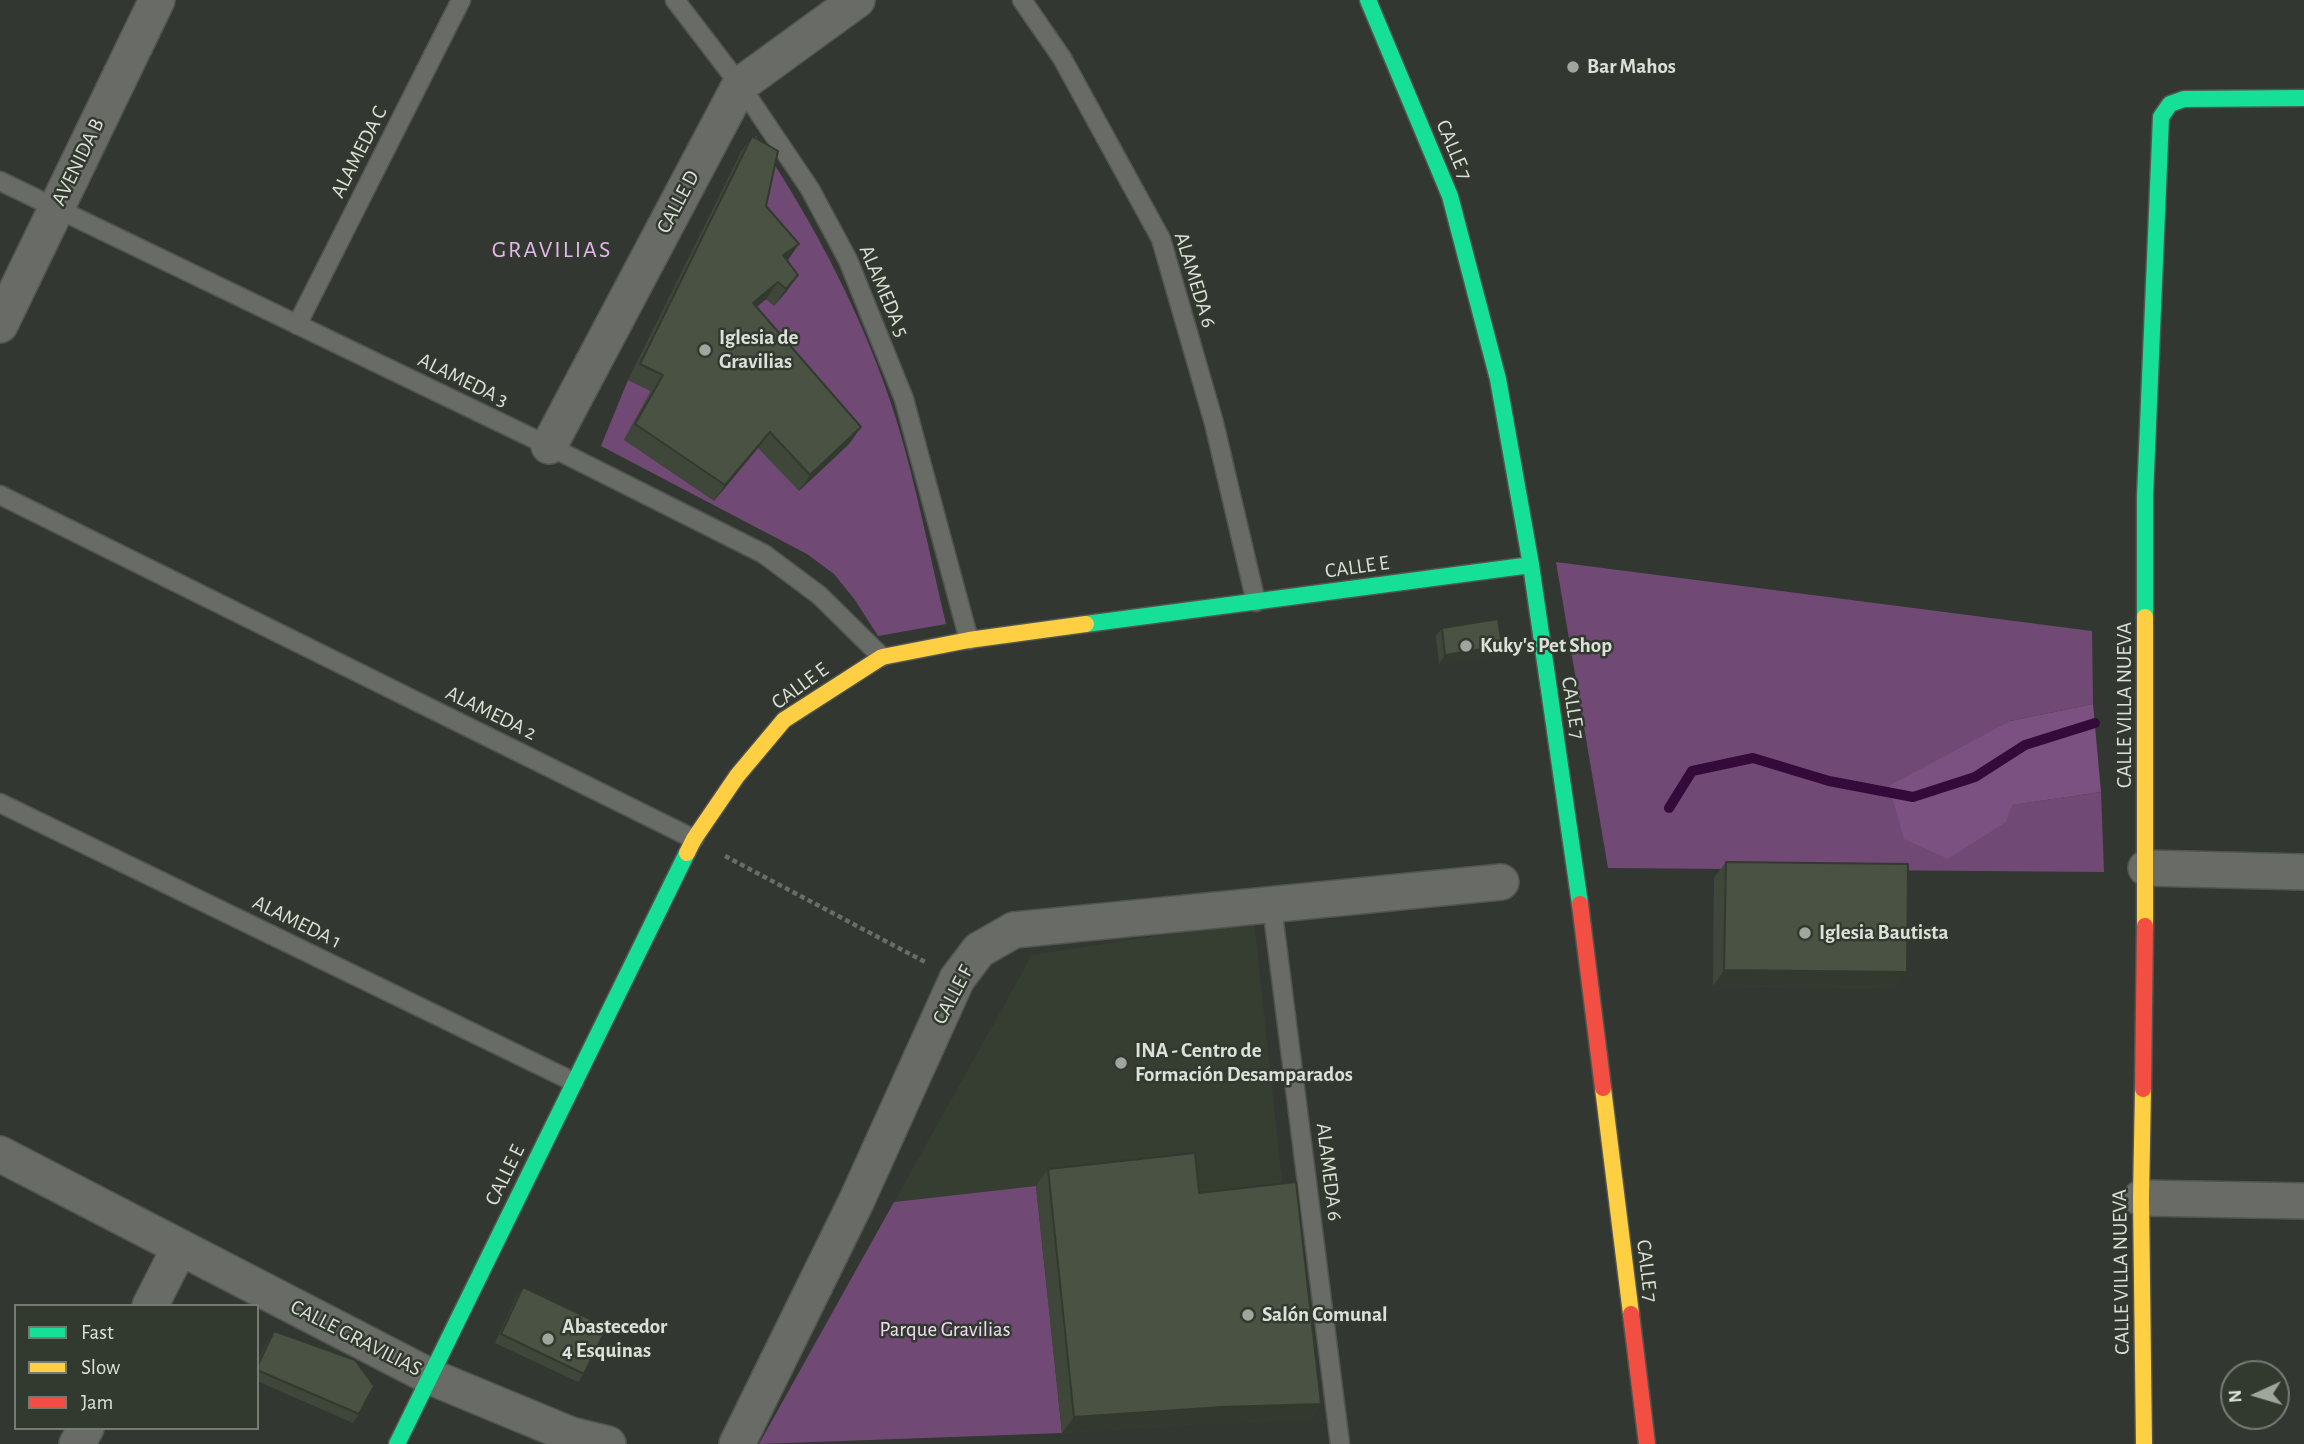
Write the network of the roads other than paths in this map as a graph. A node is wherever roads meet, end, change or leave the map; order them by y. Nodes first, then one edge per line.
1 (157, 0) edge
2 (461, 0) edge
3 (675, 0) edge
4 (857, 0) edge
5 (1022, 0) edge
6 (1368, 0) edge
7 (740, 85) junction
8 (2304, 98) edge
9 (0, 181) edge
10 (56, 208) junction
11 (0, 325) edge
12 (297, 325) junction
13 (549, 446) junction
14 (0, 495) edge
15 (1531, 565) junction
16 (1256, 602) junction
17 (969, 640) junction
18 (882, 657) junction
19 (0, 803) edge
20 (694, 839) junction
21 (2146, 867) junction
22 (2304, 872) edge
23 (1502, 882) dead end
24 (1272, 906) junction
25 (574, 1082) junction
26 (0, 1154) edge
27 (2141, 1198) junction
28 (2304, 1201) edge
29 (180, 1247) junction
30 (151, 1304) edge
31 (431, 1377) junction
32 (397, 1444) edge
33 (608, 1444) edge
34 (737, 1444) edge
35 (1340, 1444) edge
36 (1647, 1444) edge
37 (2144, 1444) edge

1 - 10 street, AVENIDA B
2 - 12 lane, ALAMEDA C
3 - 7 lane, ALAMEDA 5
4 - 7 street, CALLE D
5 - 16 lane, ALAMEDA 6
6 - 15 street, CALLE 7
7 - 13 street, CALLE D
7 - 17 lane, ALAMEDA 5
8 - 21 street, CALLE VILLA NUEVA
9 - 10 lane, ALAMEDA 3
10 - 11 street, AVENIDA B
10 - 12 lane, ALAMEDA 3
12 - 13 lane, ALAMEDA 3
13 - 18 lane, ALAMEDA 3
14 - 20 lane, ALAMEDA 2
15 - 16 street, CALLE E
15 - 36 street, CALLE 7
16 - 17 street, CALLE E
17 - 18 street, CALLE E
18 - 20 street, CALLE E
19 - 25 lane, ALAMEDA 1
20 - 25 street, CALLE E
21 - 22 street
21 - 27 street, CALLE VILLA NUEVA
23 - 24 street, CALLE F
24 - 34 street, CALLE F
24 - 35 lane, ALAMEDA 6
25 - 31 street, CALLE E
26 - 29 street, CALLE GRAVILIAS
27 - 28 street
27 - 37 street, CALLE VILLA NUEVA
29 - 30 street
29 - 31 street, CALLE GRAVILIAS
31 - 32 street, CALLE E
31 - 33 street, CALLE GRAVILIAS

